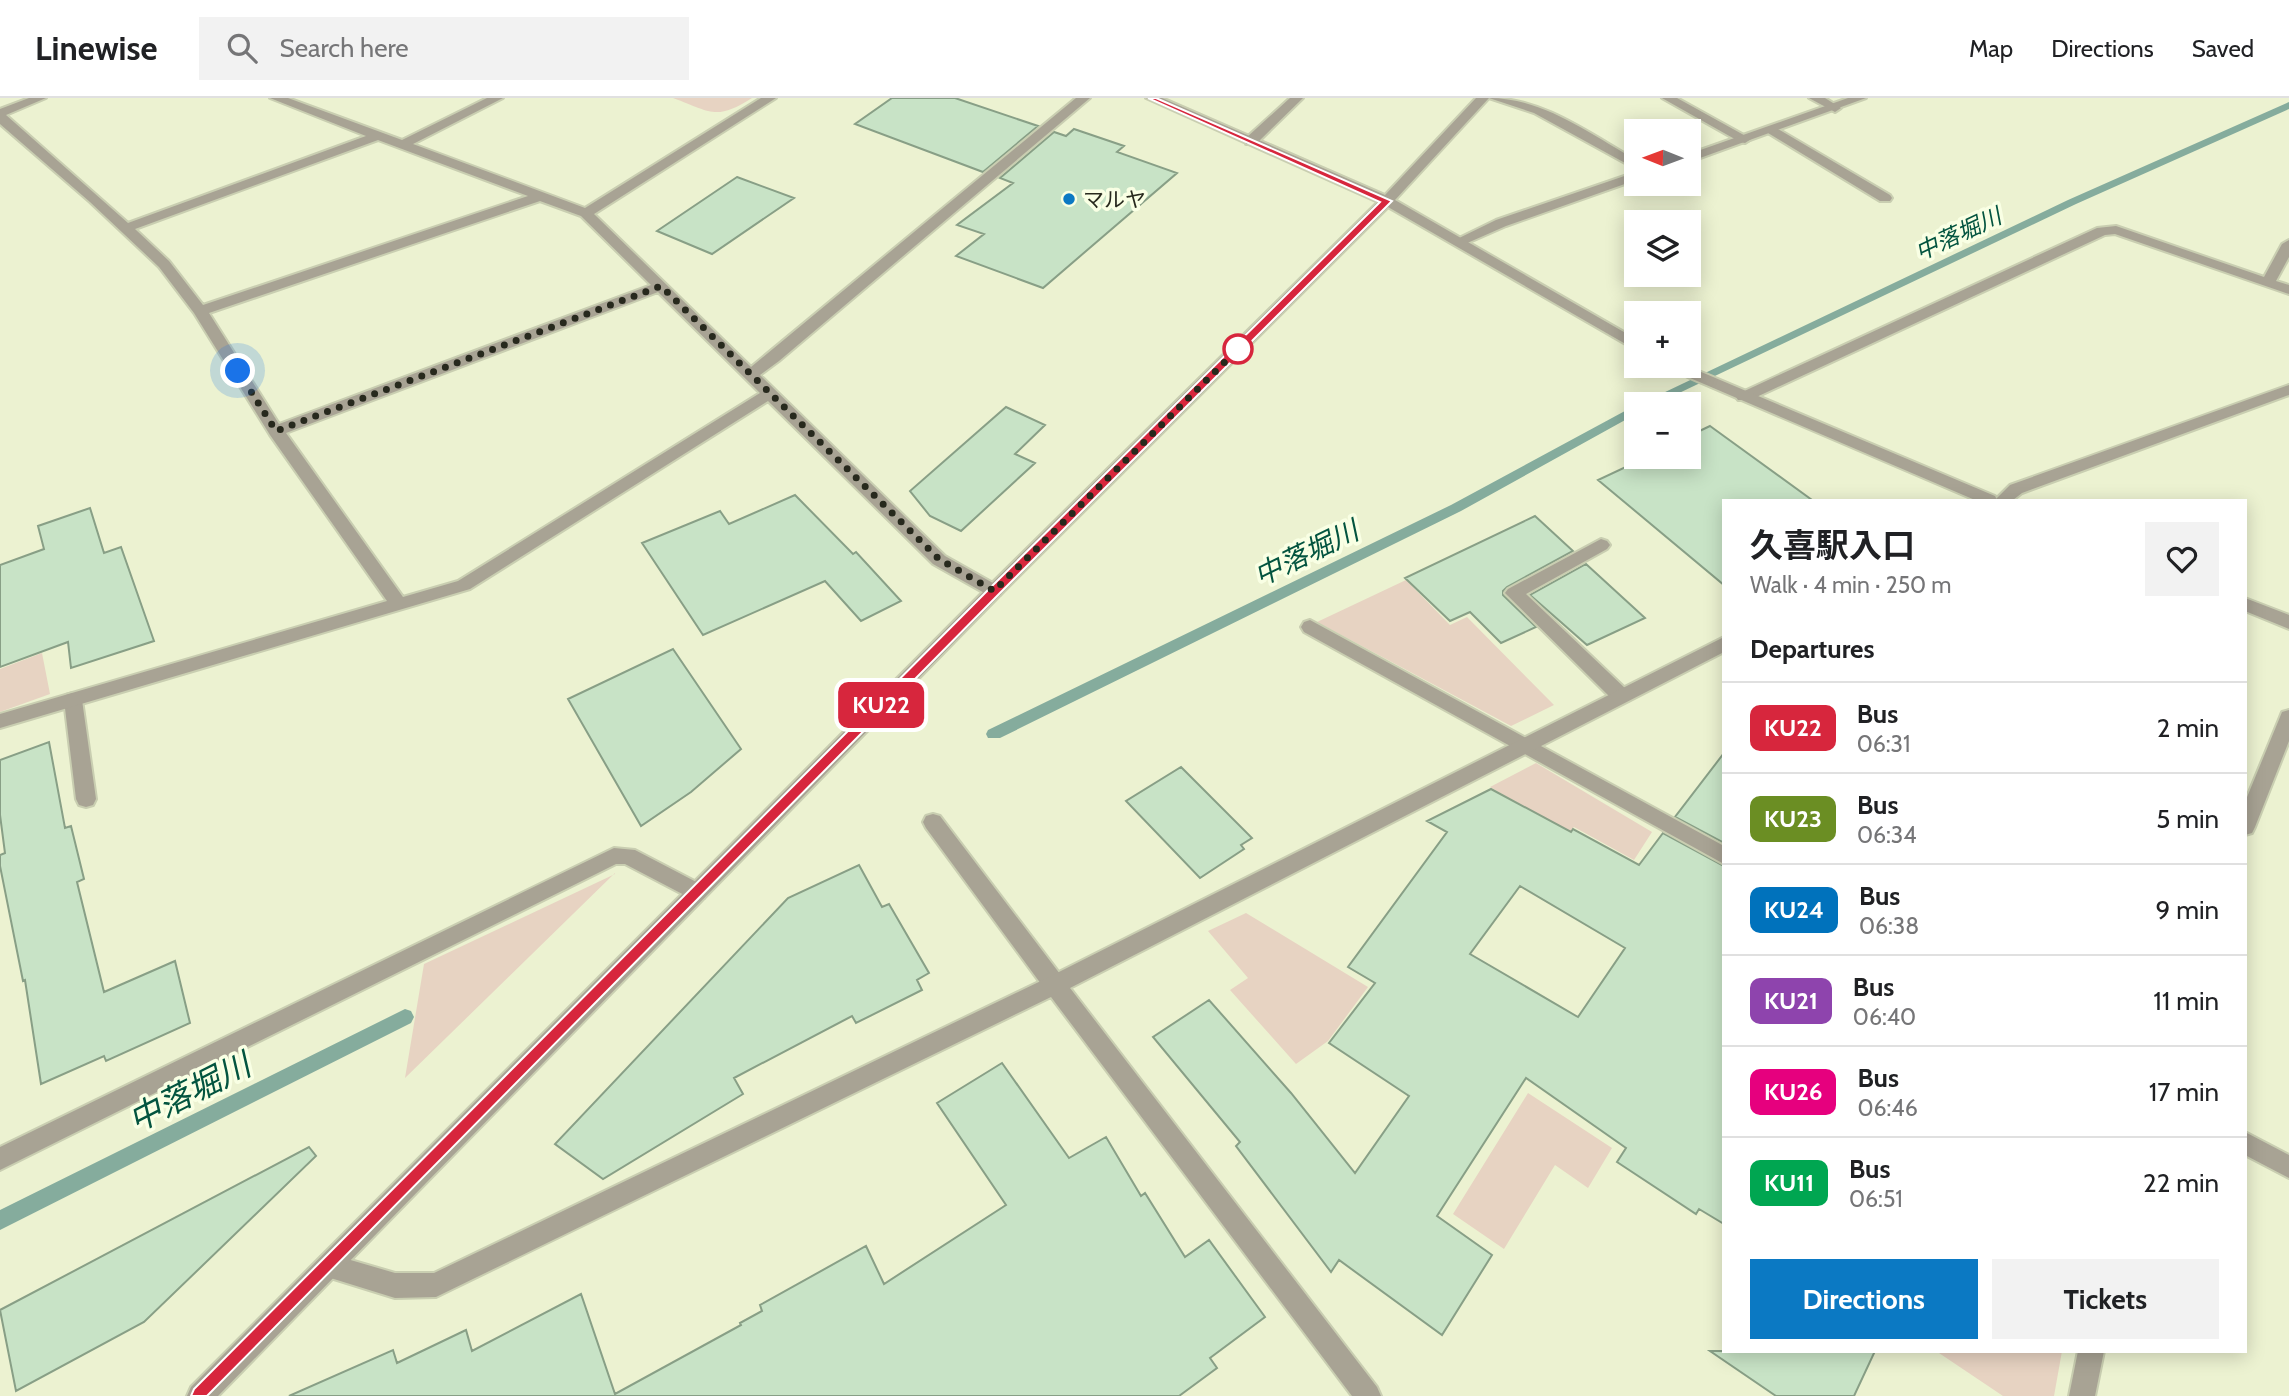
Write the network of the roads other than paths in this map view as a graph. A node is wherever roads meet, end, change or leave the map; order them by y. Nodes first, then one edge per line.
1 (40, 98) edge
2 (276, 98) edge
3 (497, 98) edge
4 (771, 98) edge
5 (1084, 98) edge
6 (1152, 98) edge
7 (1297, 98) edge
8 (1483, 98) edge
9 (1495, 98) edge
10 (1668, 98) edge
11 (1815, 98) edge
12 (1860, 98) edge
13 (1835, 108) junction
14 (0, 115) edge
15 (1773, 130) junction
16 (377, 136) junction
17 (1745, 139) junction
18 (1251, 141) junction
19 (402, 145) junction
20 (1701, 154) edge
21 (1624, 159) edge
22 (1624, 180) edge
23 (541, 196) junction
24 (1885, 198) dead end
25 (1387, 201) junction
26 (586, 213) junction
27 (126, 228) junction
28 (1460, 240) junction
29 (2289, 244) edge
30 (2268, 283) junction
31 (661, 286) junction
32 (2289, 290) edge
33 (200, 311) junction
34 (1624, 338) edge
35 (749, 375) junction
36 (1701, 378) edge
37 (2289, 390) edge
38 (769, 394) junction
39 (1738, 394) junction
40 (276, 431) junction
41 (1987, 499) edge
42 (2004, 499) edge
43 (1601, 545) dead end
44 (994, 591) junction
45 (399, 604) junction
46 (2247, 605) edge
47 (2289, 622) edge
48 (1310, 627) dead end
49 (1722, 645) edge
50 (1621, 696) junction
51 (73, 699) junction
52 (2289, 717) edge
53 (0, 721) edge
54 (1523, 745) junction
55 (86, 799) dead end
56 (933, 822) dead end
57 (2247, 822) edge
58 (1722, 855) edge
59 (697, 892) junction
60 (1055, 985) junction
61 (2247, 1144) edge
62 (0, 1158) edge
63 (2289, 1167) edge
64 (330, 1266) junction
65 (2091, 1353) edge
66 (200, 1396) edge
67 (1368, 1396) edge
68 (2082, 1396) edge

1 - 14 street
2 - 16 street
3 - 19 street
4 - 26 street
5 - 35 street
6 - 18 street
7 - 18 street
8 - 25 street
9 - 21 street
10 - 17 street
11 - 13 street
12 - 13 street
13 - 15 street
14 - 27 street
15 - 17 street
15 - 24 street
16 - 19 street
16 - 27 street
17 - 20 street
18 - 25 street
19 - 23 street
22 - 28 street
23 - 26 street
23 - 33 street
25 - 28 street
25 - 44 street
26 - 31 street
27 - 33 street
28 - 34 street
29 - 30 street
30 - 32 street
30 - 39 street
31 - 35 street
31 - 40 street
33 - 40 street
35 - 38 street
36 - 39 street
37 - 42 street
38 - 44 street
38 - 45 street
39 - 41 street
40 - 45 street
43 - 50 street
44 - 59 street
45 - 51 street
46 - 47 street
48 - 54 street
49 - 50 street
50 - 54 street
51 - 53 street
51 - 55 street
52 - 57 street
54 - 58 street
54 - 60 street
56 - 60 street
59 - 62 street
59 - 64 street
60 - 64 street
60 - 67 street
61 - 63 street
64 - 66 street
65 - 68 street

